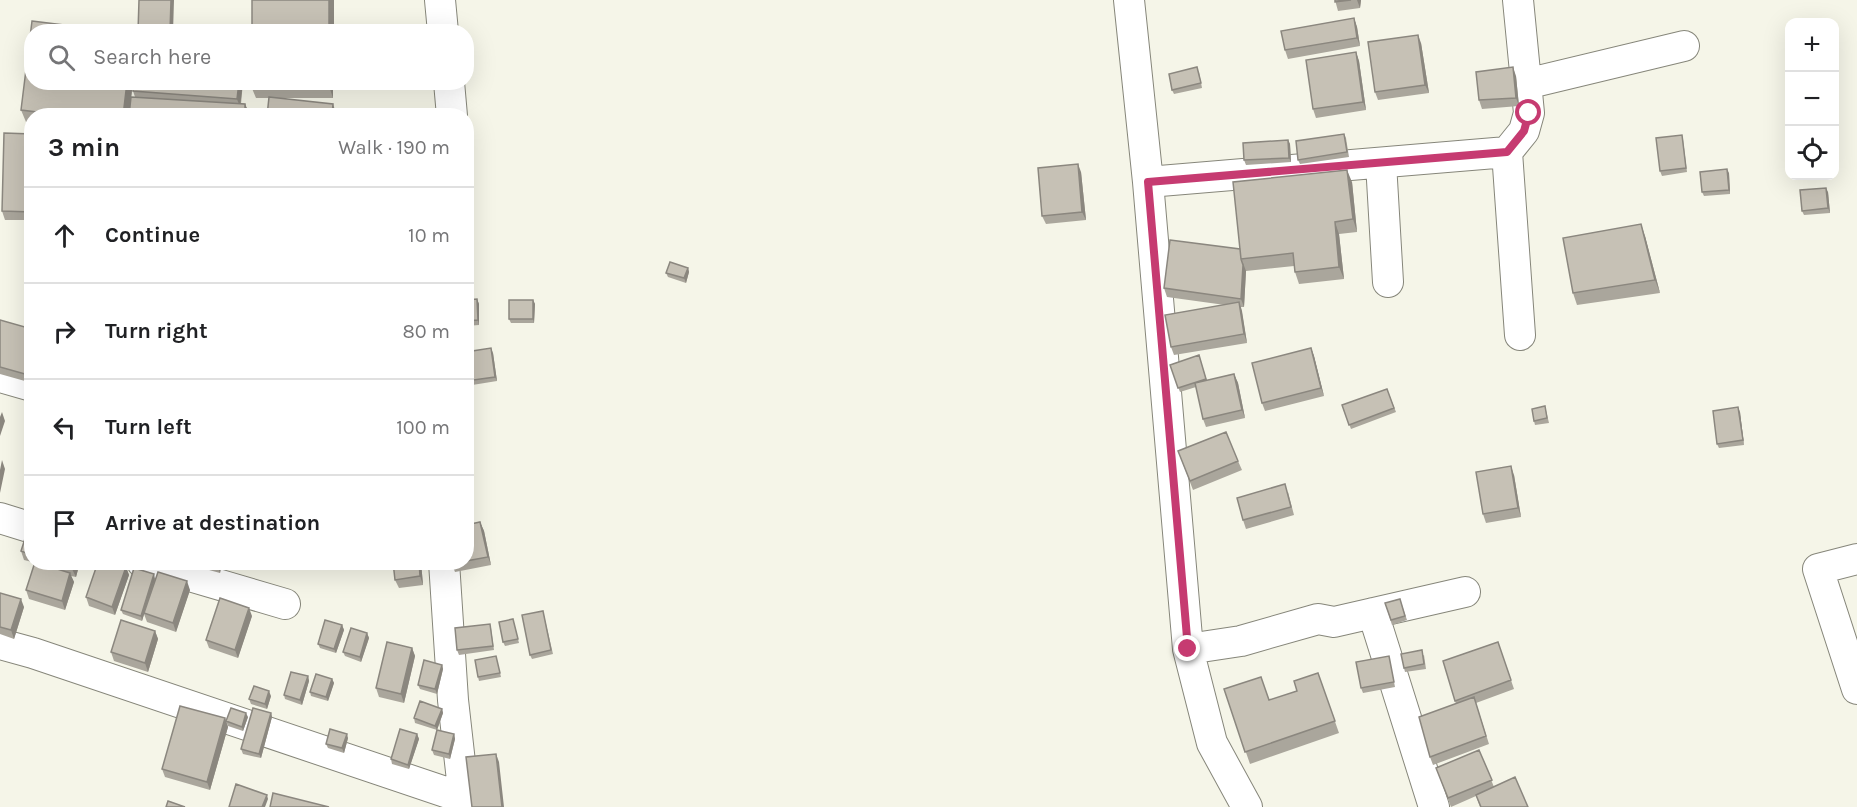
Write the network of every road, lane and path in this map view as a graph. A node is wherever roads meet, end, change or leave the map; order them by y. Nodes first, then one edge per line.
1 (440, 0) edge
2 (1129, 0) edge
3 (1518, 0) edge
4 (442, 24) edge
5 (1684, 46) dead end
6 (1526, 84) junction
7 (450, 90) edge
8 (451, 108) edge
9 (1507, 152) junction
10 (1381, 163) junction
11 (1148, 182) junction
12 (1388, 282) dead end
13 (1520, 335) dead end
14 (0, 377) edge
15 (24, 384) edge
16 (0, 518) edge
17 (24, 526) edge
18 (1857, 559) edge
19 (170, 570) edge
20 (445, 570) edge
21 (1465, 592) dead end
22 (285, 603) dead end
23 (1373, 613) junction
24 (0, 644) edge
25 (1188, 649) junction
26 (1857, 689) edge
27 (464, 803) edge
28 (1247, 807) edge
29 (1434, 807) edge

1 - 4 street
2 - 11 street
3 - 6 street
5 - 6 street
6 - 9 street
7 - 8 street
9 - 10 street
9 - 13 street
10 - 11 street
10 - 12 street
11 - 25 street
14 - 15 street
16 - 17 street
18 - 26 street
19 - 22 street
20 - 27 street
21 - 23 street
23 - 25 street
23 - 29 street
24 - 27 street
25 - 28 street

